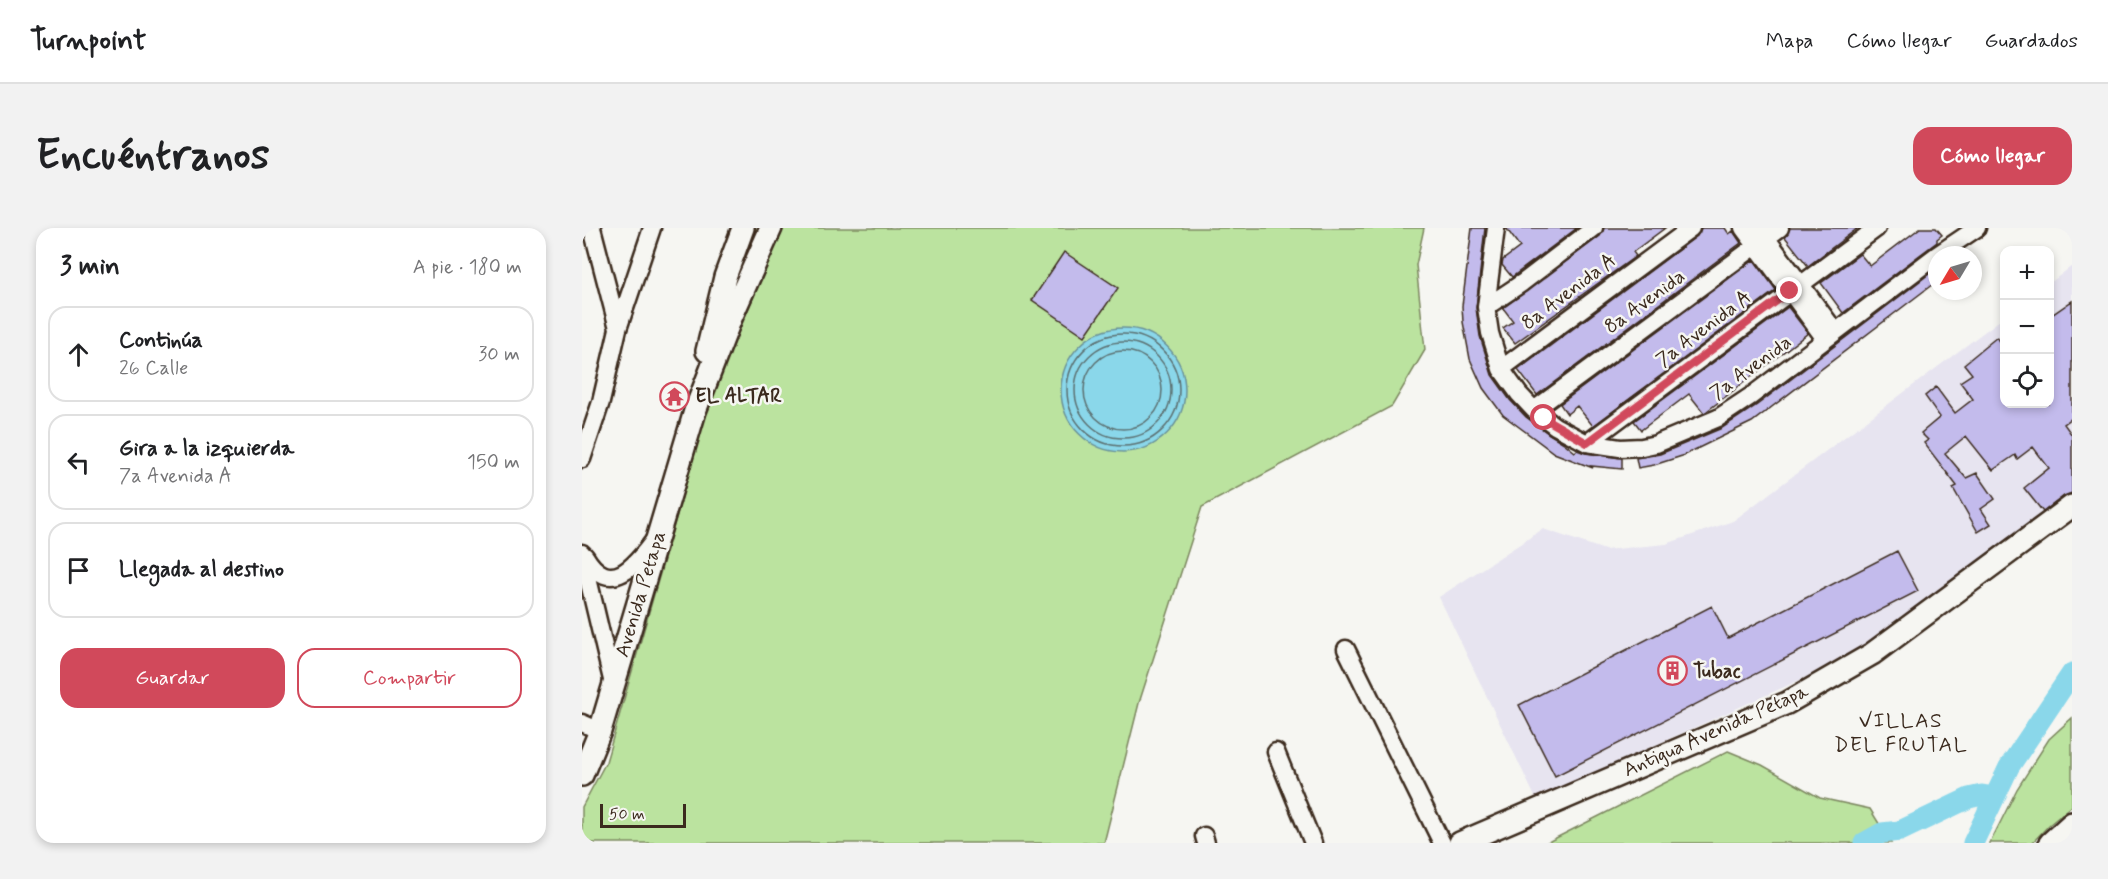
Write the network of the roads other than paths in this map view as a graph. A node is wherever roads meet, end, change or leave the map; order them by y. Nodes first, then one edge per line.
1 (592, 228) edge
2 (652, 228) edge
3 (743, 228) edge
4 (771, 228) edge
5 (1594, 228) edge
6 (1691, 228) edge
7 (1743, 228) edge
8 (1876, 228) edge
9 (1977, 228) edge
10 (1498, 230) edge
11 (1766, 235) edge
12 (1950, 246) edge
13 (1928, 261) edge
14 (1796, 287) junction
15 (1486, 307) junction
16 (618, 329) junction
17 (1830, 335) junction
18 (1501, 369) junction
19 (1534, 410) junction
20 (695, 411) junction
21 (1587, 443) junction
22 (582, 459) edge
23 (2072, 506) edge
24 (659, 534) junction
25 (582, 551) edge
26 (1346, 649) dead end
27 (614, 684) junction
28 (591, 727) edge
29 (587, 750) edge
30 (1276, 752) dead end
31 (582, 775) edge
32 (2072, 823) edge
33 (1313, 843) edge
34 (1442, 843) edge
35 (1460, 843) edge
36 (2050, 843) edge

1 - 16 street
2 - 16 street
3 - 20 main road, Avenida Petapa
4 - 20 main road, Avenida Petapa
5 - 15 street
6 - 18 street, 8a Avenida A
7 - 11 street
8 - 14 street, 7a Avenida A
9 - 12 street, 7a Avenida
10 - 15 street, 7a Avenida
11 - 14 street
11 - 19 street, 8a Avenida
13 - 17 street, 7a Avenida
14 - 17 street
14 - 21 street, 7a Avenida A
15 - 18 street, 7a Avenida
16 - 22 street
17 - 21 street, 7a Avenida
18 - 19 street, 7a Avenida
19 - 21 street, 7a Avenida
20 - 24 main road, Avenida Petapa
23 - 35 main road, Antigua Avenida Petapa
24 - 25 street
24 - 27 main road, Avenida Petapa
25 - 27 street
26 - 34 street
27 - 28 main road, Avenida Petapa
28 - 29 main road, Avenida Petapa
29 - 31 main road, Avenida Petapa
30 - 33 street
32 - 36 main road

